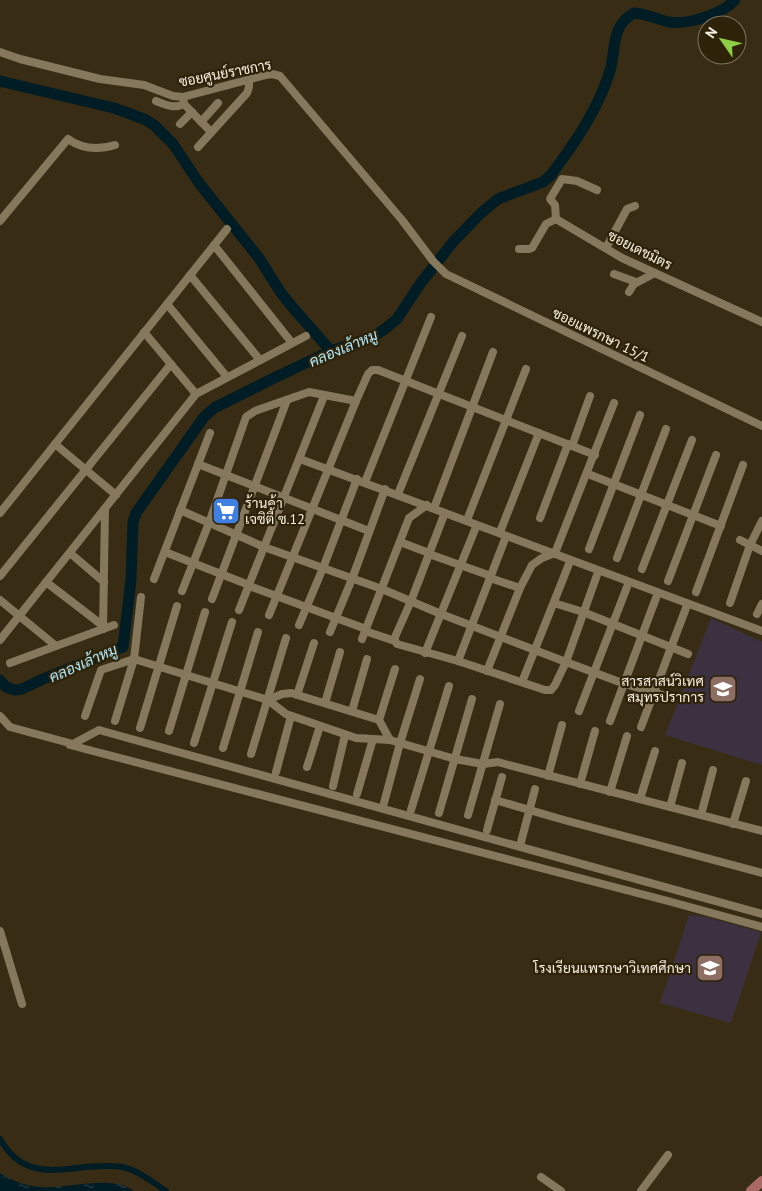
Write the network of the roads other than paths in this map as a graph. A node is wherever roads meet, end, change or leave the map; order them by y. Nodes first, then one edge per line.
1 (0, 52) edge
2 (249, 79) junction
3 (183, 100) junction
4 (156, 101) dead end
5 (218, 103) dead end
6 (192, 112) junction
7 (201, 122) junction
8 (180, 124) dead end
9 (211, 132) junction
10 (115, 145) dead end
11 (198, 147) dead end
12 (597, 190) dead end
13 (635, 206) dead end
14 (556, 218) junction
15 (0, 221) edge
16 (227, 229) dead end
17 (214, 245) junction
18 (606, 248) junction
19 (519, 249) dead end
20 (433, 261) joint
21 (655, 273) junction
22 (614, 274) dead end
23 (190, 275) junction
24 (636, 282) junction
25 (629, 292) dead end
26 (167, 304) junction
27 (431, 317) dead end
28 (762, 322) edge
29 (144, 332) junction
30 (306, 336) dead end
31 (462, 336) dead end
32 (292, 343) junction
33 (493, 352) dead end
34 (260, 360) junction
35 (171, 364) junction
36 (526, 369) dead end
37 (227, 378) junction
38 (406, 381) junction
39 (196, 394) junction
40 (439, 394) junction
41 (324, 396) junction
42 (590, 396) dead end
43 (287, 400) junction
44 (356, 401) junction
45 (614, 403) dead end
46 (472, 407) junction
47 (640, 415) dead end
48 (506, 420) junction
49 (762, 426) edge
50 (666, 429) dead end
51 (210, 433) dead end
52 (539, 433) junction
53 (692, 440) dead end
54 (55, 444) junction
55 (570, 445) junction
56 (595, 455) junction
57 (716, 455) dead end
58 (300, 458) junction
59 (198, 464) junction
60 (743, 465) dead end
61 (328, 468) junction
62 (85, 470) junction
63 (225, 474) junction
64 (588, 474) junction
65 (361, 480) junction
66 (614, 484) junction
67 (255, 486) junction
68 (385, 489) junction
69 (398, 494) junction
70 (641, 494) junction
71 (116, 495) junction
72 (284, 498) junction
73 (667, 505) junction
74 (431, 506) junction
75 (312, 509) junction
76 (105, 510) junction
77 (180, 510) junction
78 (0, 513) edge
79 (444, 515) dead end
80 (694, 516) junction
81 (540, 518) dead end
82 (342, 520) junction
83 (467, 520) junction
84 (762, 521) edge
85 (209, 523) junction
86 (721, 526) junction
87 (476, 527) dead end
88 (370, 531) junction
89 (502, 535) junction
90 (237, 536) junction
91 (740, 540) dead end
92 (400, 542) junction
93 (750, 545) junction
94 (264, 547) junction
95 (589, 549) dead end
96 (762, 551) edge
97 (165, 552) junction
98 (70, 553) junction
99 (555, 553) junction
100 (429, 554) junction
101 (293, 557) junction
102 (617, 558) dead end
103 (193, 563) junction
104 (569, 564) dead end
105 (460, 565) junction
106 (323, 568) junction
107 (642, 569) dead end
108 (222, 574) junction
109 (597, 575) dead end
110 (0, 576) edge
111 (490, 577) junction
112 (154, 579) dead end
113 (352, 579) junction
114 (668, 581) dead end
115 (46, 582) junction
116 (104, 582) junction
117 (249, 585) junction
118 (627, 587) dead end
119 (520, 588) junction
120 (382, 589) junction
121 (182, 591) dead end
122 (696, 592) dead end
123 (277, 596) junction
124 (141, 597) dead end
125 (656, 598) dead end
126 (212, 599) dead end
127 (0, 600) edge
128 (411, 601) junction
129 (554, 603) junction
130 (730, 603) dead end
131 (762, 604) edge
132 (178, 606) dead end
133 (306, 607) junction
134 (686, 608) dead end
135 (239, 610) dead end
136 (205, 612) dead end
137 (583, 612) junction
138 (441, 614) junction
139 (757, 614) dead end
140 (19, 615) junction
141 (269, 615) dead end
142 (336, 618) junction
143 (232, 622) dead end
144 (613, 624) junction
145 (114, 625) dead end
146 (299, 625) dead end
147 (471, 626) junction
148 (102, 627) junction
149 (365, 630) junction
150 (762, 631) edge
151 (258, 632) dead end
152 (330, 632) dead end
153 (502, 636) junction
154 (642, 636) junction
155 (286, 638) dead end
156 (362, 639) dead end
157 (0, 640) edge
158 (395, 641) junction
159 (314, 643) dead end
160 (56, 646) junction
161 (671, 648) junction
162 (535, 650) junction
163 (340, 652) dead end
164 (425, 654) junction
165 (688, 654) dead end
166 (134, 659) junction
167 (367, 659) dead end
168 (458, 661) junction
169 (566, 662) junction
170 (10, 663) dead end
171 (159, 667) junction
172 (396, 669) dead end
173 (487, 670) junction
174 (595, 673) junction
175 (186, 675) junction
176 (420, 679) dead end
177 (522, 682) junction
178 (213, 683) junction
179 (625, 684) junction
180 (449, 686) dead end
181 (240, 692) junction
182 (654, 692) junction
183 (297, 695) junction
184 (663, 695) dead end
185 (472, 698) dead end
186 (268, 700) junction
187 (325, 703) junction
188 (500, 704) dead end
189 (352, 711) junction
190 (579, 711) dead end
191 (85, 716) dead end
192 (291, 716) junction
193 (0, 717) edge
194 (379, 720) junction
195 (610, 720) dead end
196 (115, 721) dead end
197 (562, 725) dead end
198 (320, 726) junction
199 (140, 728) dead end
200 (641, 728) dead end
201 (169, 731) dead end
202 (595, 731) dead end
203 (345, 735) junction
204 (627, 736) dead end
205 (373, 740) junction
206 (390, 740) junction
207 (194, 743) dead end
208 (400, 743) junction
209 (223, 748) dead end
210 (428, 751) junction
211 (655, 751) dead end
212 (251, 754) dead end
213 (455, 759) junction
214 (682, 763) dead end
215 (483, 764) junction
216 (307, 767) dead end
217 (713, 770) dead end
218 (276, 772) dead end
219 (548, 776) junction
220 (502, 777) dead end
221 (746, 781) dead end
222 (580, 784) junction
223 (333, 786) dead end
224 (535, 789) dead end
225 (610, 792) junction
226 (358, 794) dead end
227 (640, 799) junction
228 (495, 800) junction
229 (384, 803) dead end
230 (670, 807) junction
231 (411, 810) dead end
232 (530, 810) junction
233 (439, 813) dead end
234 (468, 815) dead end
235 (701, 815) junction
236 (733, 824) junction
237 (487, 830) dead end
238 (762, 831) edge
239 (521, 842) dead end
240 (762, 873) edge
241 (762, 914) edge
242 (762, 927) edge
243 (0, 931) edge
244 (22, 1004) dead end
245 (668, 1155) dead end
246 (541, 1177) dead end
247 (762, 1181) edge
248 (561, 1191) edge
249 (641, 1191) edge
250 (751, 1191) edge

1 - 3 street, ซอยศูนย์ราชการ
2 - 3 street, ซอยศูนย์ราชการ
2 - 9 street
2 - 20 street, ซอยศูนย์ราชการ
3 - 4 street
3 - 6 street
5 - 7 street
6 - 7 street
6 - 8 street
7 - 9 street
9 - 11 street
10 - 15 street
12 - 14 street
13 - 18 street
14 - 18 street, ซอยเดชมิตร
14 - 19 street
16 - 17 street
17 - 23 street
17 - 32 street
18 - 21 street, ซอยเดชมิตร
20 - 49 street, ซอยแพรกษา 15/1
21 - 24 street
21 - 28 street, ซอยเดชมิตร
22 - 24 street
23 - 26 street
23 - 34 street
24 - 25 street
26 - 29 street
26 - 37 street
27 - 38 street
29 - 35 street
29 - 54 street
30 - 32 street
31 - 40 street
32 - 34 street
33 - 46 street
34 - 37 street
35 - 39 street
35 - 62 street
36 - 48 street
37 - 39 street
38 - 40 street
38 - 44 street
38 - 65 street
39 - 71 street
40 - 46 street
40 - 69 street
41 - 43 street
41 - 44 street
41 - 58 street
42 - 55 street
43 - 63 street
43 - 67 street
44 - 61 street
45 - 56 street
46 - 48 street
46 - 74 street
47 - 66 street
48 - 52 street
48 - 83 street
50 - 70 street
51 - 59 street
52 - 55 street
52 - 89 street
53 - 73 street
54 - 62 street
54 - 78 street
55 - 56 street
55 - 81 street
56 - 64 street
57 - 80 street
58 - 61 street
58 - 72 street
59 - 63 street
59 - 77 street
60 - 86 street
61 - 65 street
61 - 75 street
62 - 71 street
62 - 110 street
63 - 67 street
63 - 85 street
64 - 66 street
64 - 99 street
65 - 68 street
65 - 82 street
66 - 70 street
66 - 95 street
67 - 72 street
67 - 90 street
68 - 69 street
68 - 88 street
69 - 74 street
70 - 73 street
70 - 102 street
71 - 76 street
72 - 75 street
72 - 94 street
73 - 80 street
73 - 107 street
74 - 83 street
74 - 92 street
75 - 82 street
75 - 101 street
76 - 98 street
76 - 116 street
77 - 85 street
77 - 97 street
79 - 100 street
80 - 86 street
80 - 114 street
82 - 88 street
82 - 106 street
83 - 89 street
84 - 93 street
85 - 90 street
85 - 103 street
86 - 122 street
87 - 105 street
88 - 113 street
89 - 99 street
89 - 111 street
90 - 94 street
90 - 108 street
91 - 93 street
92 - 100 street
92 - 120 street
93 - 96 street
93 - 130 street
94 - 101 street
94 - 117 street
97 - 103 street
97 - 112 street
98 - 115 street
98 - 116 street
99 - 119 street
99 - 150 street
100 - 105 street
100 - 128 street
101 - 106 street
101 - 123 street
103 - 108 street
103 - 121 street
104 - 129 street
105 - 111 street
105 - 138 street
106 - 113 street
106 - 133 street
108 - 117 street
108 - 126 street
109 - 137 street
111 - 119 street
111 - 147 street
113 - 120 street
113 - 142 street
115 - 140 street
115 - 148 street
116 - 148 street
117 - 123 street
117 - 135 street
118 - 144 street
119 - 153 street
120 - 128 street
120 - 149 street
123 - 133 street
123 - 141 street
124 - 166 street
125 - 154 street
127 - 140 street
128 - 138 street
128 - 158 street
129 - 137 street
129 - 162 street
131 - 139 street
132 - 171 street
133 - 142 street
133 - 146 street
134 - 161 street
136 - 175 street
137 - 144 street
137 - 169 street
138 - 147 street
138 - 164 street
140 - 157 street
140 - 160 street
142 - 149 street
142 - 152 street
143 - 178 street
144 - 154 street
144 - 174 street
145 - 148 street
147 - 153 street
147 - 168 street
148 - 160 street
149 - 156 street
149 - 158 street
151 - 181 street
153 - 162 street
153 - 173 street
154 - 161 street
154 - 179 street
155 - 186 street
158 - 164 street
159 - 183 street
160 - 170 street
161 - 165 street
161 - 182 street
162 - 169 street
162 - 177 street
163 - 187 street
164 - 168 street
166 - 171 street
166 - 191 street
166 - 196 street
167 - 189 street
168 - 173 street
169 - 174 street
169 - 177 street
171 - 175 street
171 - 199 street
172 - 194 street
173 - 177 street
174 - 179 street
174 - 190 street
175 - 178 street
175 - 201 street
176 - 208 street
178 - 181 street
178 - 207 street
179 - 182 street
179 - 195 street
180 - 210 street
181 - 186 street
181 - 209 street
182 - 184 street
182 - 200 street
183 - 186 street
183 - 187 street
185 - 213 street
186 - 192 street
186 - 212 street
187 - 189 street
188 - 215 street
189 - 194 street
192 - 198 street
192 - 218 street
193 - 241 street
193 - 242 street
194 - 206 street
197 - 219 street
198 - 203 street
198 - 216 street
202 - 222 street
203 - 205 street
203 - 223 street
204 - 225 street
205 - 206 street
205 - 226 street
206 - 208 street
208 - 210 street
208 - 229 street
210 - 213 street
210 - 231 street
211 - 227 street
213 - 215 street
213 - 233 street
214 - 230 street
215 - 219 street
215 - 234 street
217 - 235 street
219 - 222 street
220 - 228 street
221 - 236 street
222 - 225 street
224 - 232 street
225 - 227 street
227 - 230 street
228 - 232 street
228 - 237 street
230 - 235 street
232 - 239 street
232 - 240 street
235 - 236 street
236 - 238 street
243 - 244 street
245 - 249 street
246 - 248 street
247 - 250 main road

